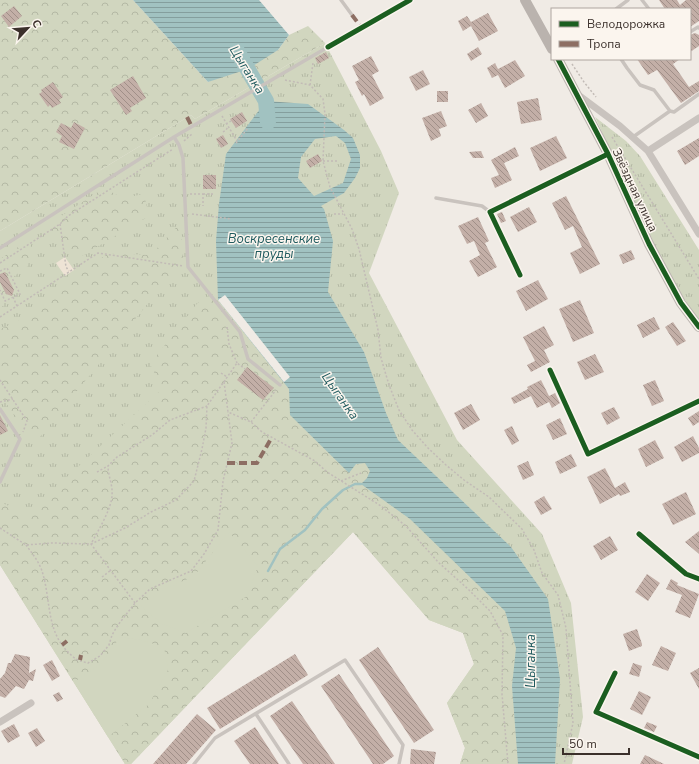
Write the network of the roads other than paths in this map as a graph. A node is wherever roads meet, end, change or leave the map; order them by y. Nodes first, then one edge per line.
1 (341, 0) edge
2 (410, 0) edge
3 (525, 0) edge
4 (628, 0) edge
5 (642, 0) edge
6 (617, 8) edge
7 (648, 8) edge
8 (352, 15) dead end
9 (328, 46) joint
10 (551, 47) edge
11 (559, 60) edge
12 (622, 60) edge
13 (576, 93) junction
14 (699, 94) edge
15 (670, 111) junction
16 (699, 118) edge
17 (174, 137) junction
18 (633, 138) junction
19 (648, 152) junction
20 (608, 154) junction
21 (436, 198) dead end
22 (490, 212) junction
23 (699, 234) edge
24 (0, 248) edge
25 (520, 276) dead end
26 (699, 327) edge
27 (550, 370) dead end
28 (280, 385) road end
29 (699, 402) edge
30 (0, 409) edge
31 (0, 482) edge
32 (639, 534) dead end
33 (699, 579) edge
34 (615, 672) dead end
35 (31, 703) dead end
36 (256, 714) junction
37 (0, 722) edge
38 (699, 757) edge
39 (194, 764) edge
40 (288, 764) edge
41 (399, 764) edge

1 - 8 lane
2 - 9 street
3 - 10 street
4 - 6 lane
5 - 7 lane
9 - 17 lane
11 - 13 street, Звёздная улица
12 - 15 lane
13 - 18 street
13 - 20 street, Звёздная улица
14 - 15 lane
15 - 18 lane
16 - 19 street
17 - 24 lane
17 - 28 lane
18 - 19 street
19 - 23 street
20 - 22 street
20 - 26 street, Звёздная улица
21 - 22 lane
22 - 25 street
27 - 29 street
30 - 31 lane
32 - 33 street
34 - 38 street
35 - 37 street
36 - 39 lane
36 - 40 lane
36 - 41 lane

